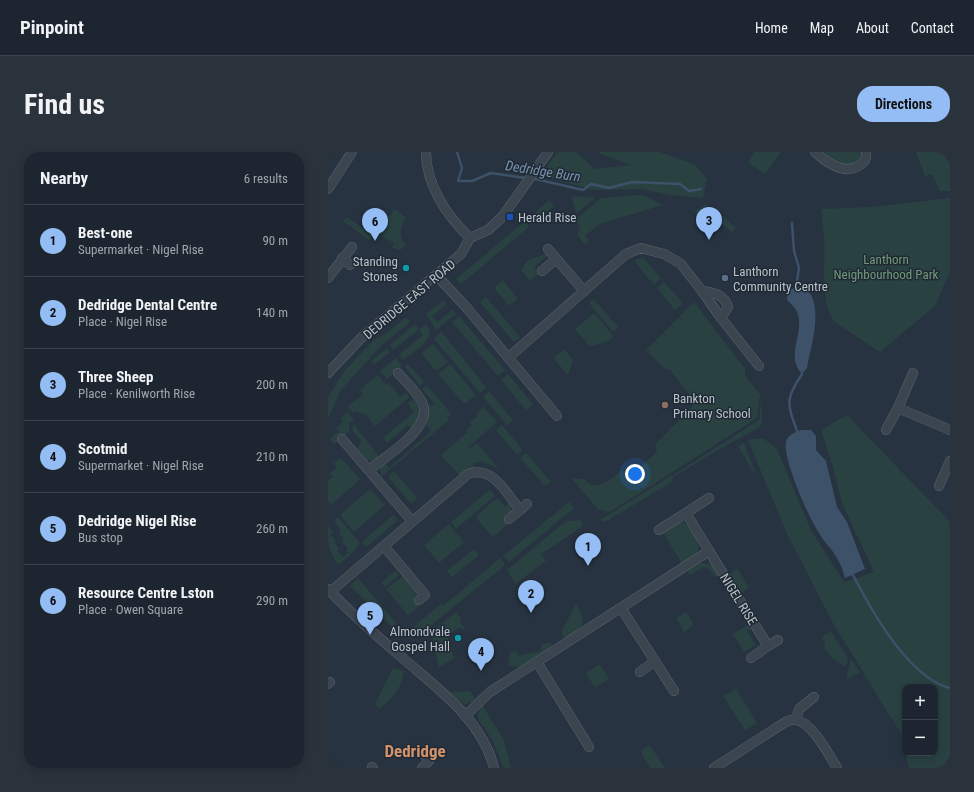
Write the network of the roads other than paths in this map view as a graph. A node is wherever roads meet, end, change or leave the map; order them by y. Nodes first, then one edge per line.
1 (352, 152) edge
2 (426, 152) edge
3 (548, 152) edge
4 (814, 152) edge
5 (866, 152) edge
6 (328, 189) edge
7 (470, 238) junction
8 (352, 247) dead end
9 (548, 249) dead end
10 (342, 258) junction
11 (556, 259) junction
12 (350, 265) dead end
13 (542, 271) dead end
14 (437, 276) junction
15 (328, 278) edge
16 (584, 291) junction
17 (702, 291) junction
18 (721, 318) junction
19 (508, 358) junction
20 (331, 362) edge
21 (759, 366) dead end
22 (328, 373) edge
23 (398, 373) dead end
24 (913, 373) dead end
25 (898, 408) junction
26 (557, 416) dead end
27 (886, 430) dead end
28 (950, 430) edge
29 (342, 439) dead end
30 (950, 461) edge
31 (370, 470) junction
32 (939, 486) dead end
33 (709, 498) dead end
34 (686, 513) junction
35 (509, 519) dead end
36 (412, 521) junction
37 (659, 530) dead end
38 (384, 546) junction
39 (709, 552) junction
40 (329, 590) edge
41 (425, 594) dead end
42 (621, 608) junction
43 (778, 640) dead end
44 (768, 646) junction
45 (751, 658) dead end
46 (655, 661) junction
47 (537, 662) junction
48 (640, 672) dead end
49 (674, 691) dead end
50 (814, 696) dead end
51 (465, 716) junction
52 (796, 720) junction
53 (589, 747) dead end
54 (430, 761) edge
55 (422, 768) edge
56 (494, 768) edge
57 (714, 768) edge
58 (837, 768) edge

1 - 6 street
2 - 7 street
3 - 7 street
4 - 5 street
7 - 14 street, DEDRIDGE EAST ROAD
8 - 10 street
9 - 11 street
10 - 12 street
10 - 15 street
11 - 13 street
11 - 16 street
14 - 19 street
14 - 20 street, DEDRIDGE EAST ROAD
16 - 17 street
16 - 19 street
17 - 18 street
17 - 18 street
18 - 21 street
19 - 26 street
20 - 22 street, DEDRIDGE EAST ROAD
23 - 31 street
24 - 25 street
25 - 27 street
25 - 28 street
29 - 31 street
30 - 32 street
31 - 36 street
33 - 34 street
34 - 37 street
34 - 39 street, NIGEL RISE
35 - 36 street
36 - 38 street
38 - 40 street
38 - 41 street
39 - 42 street
39 - 44 street, NIGEL RISE
40 - 51 street
42 - 46 street
42 - 47 street
43 - 44 street
44 - 45 street
46 - 48 street
46 - 49 street
47 - 51 street
47 - 53 street
50 - 52 street
51 - 56 street
52 - 57 street
52 - 58 street
54 - 55 street

